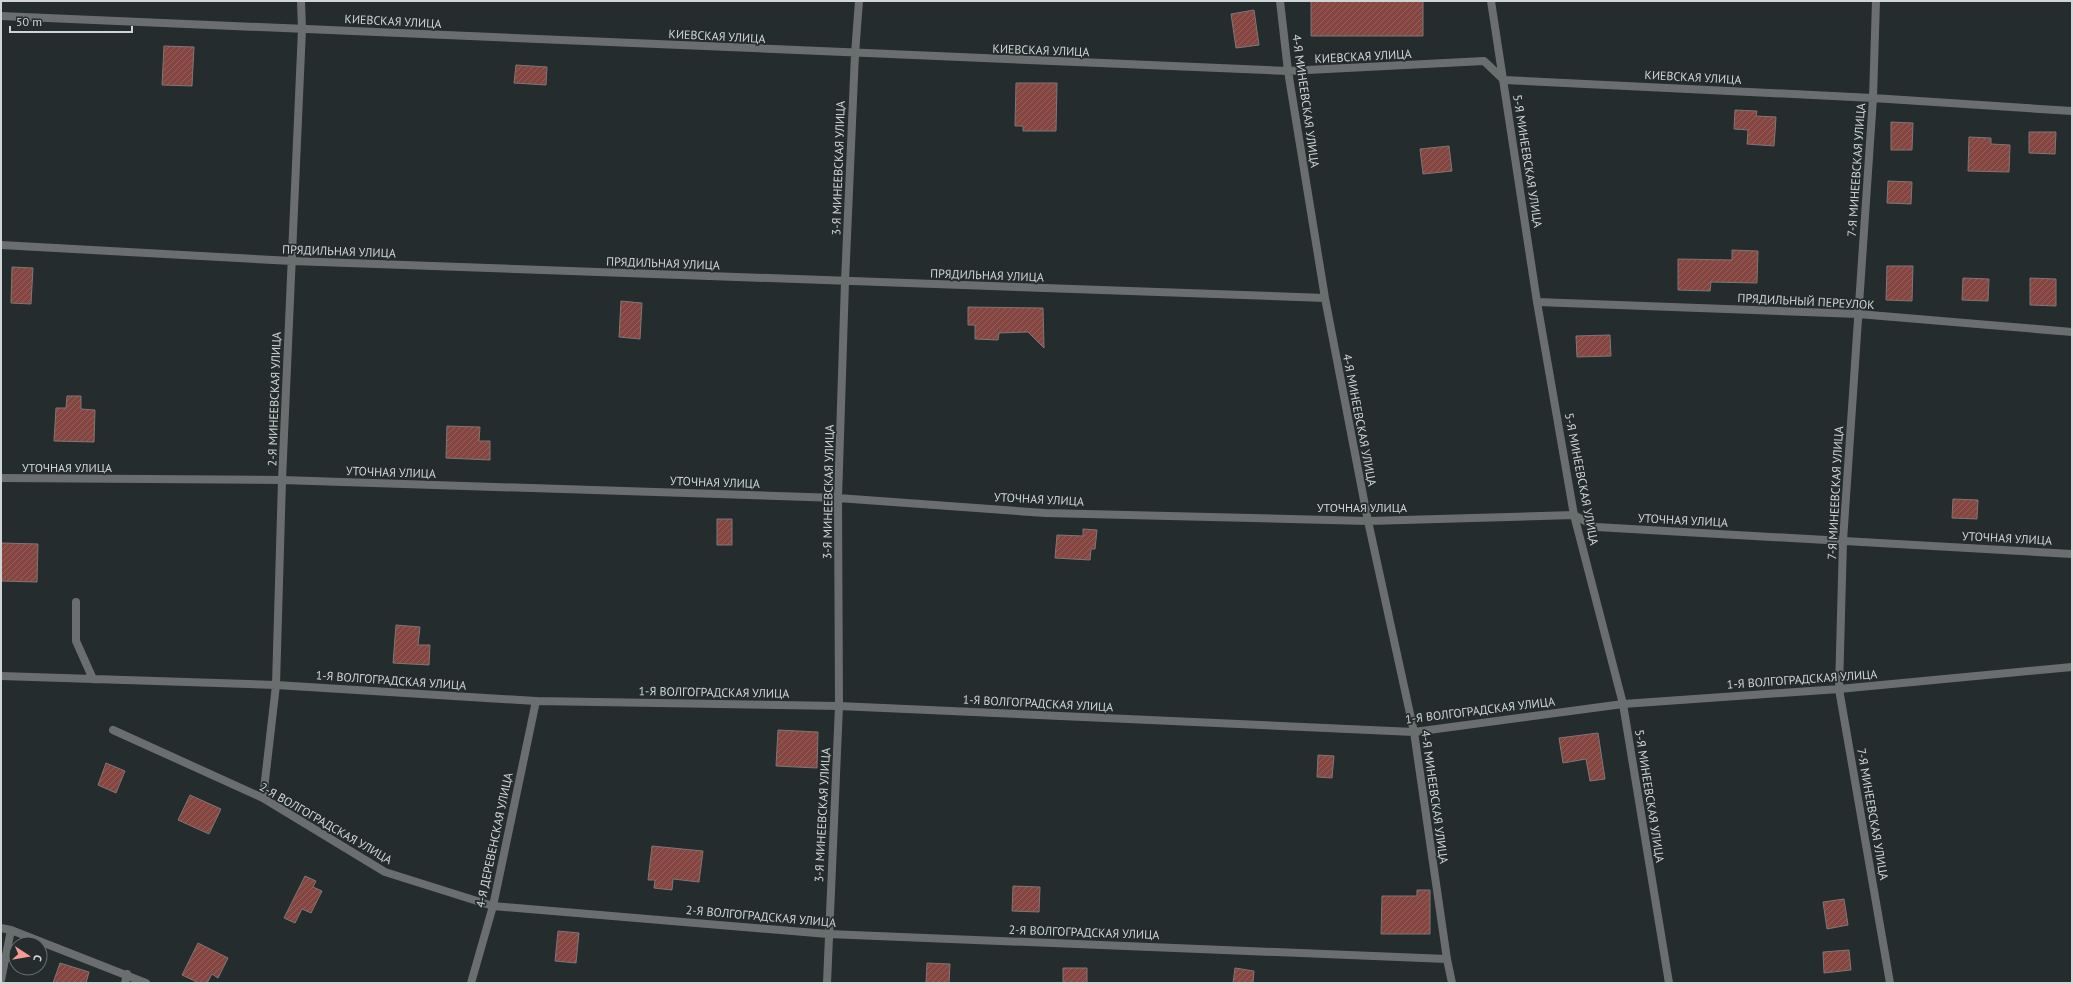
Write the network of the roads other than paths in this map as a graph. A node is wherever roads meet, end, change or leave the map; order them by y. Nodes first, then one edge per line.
1 (301, 1) edge
2 (859, 1) edge
3 (1280, 1) edge
4 (1491, 1) edge
5 (1876, 1) edge
6 (1, 16) edge
7 (302, 29) junction
8 (855, 54) junction
9 (1288, 72) junction
10 (1504, 80) junction
11 (1873, 98) junction
12 (2072, 111) edge
13 (1, 245) edge
14 (292, 261) junction
15 (845, 282) junction
16 (1325, 298) junction
17 (1537, 302) junction
18 (1858, 314) junction
19 (2072, 332) edge
20 (1, 478) edge
21 (282, 480) junction
22 (838, 498) junction
23 (1574, 515) junction
24 (1368, 521) junction
25 (1844, 541) junction
26 (2072, 554) edge
27 (76, 602) dead end
28 (2072, 667) edge
29 (1, 676) edge
30 (93, 679) junction
31 (276, 685) junction
32 (1839, 688) junction
33 (536, 701) junction
34 (1623, 704) junction
35 (839, 706) junction
36 (113, 730) dead end
37 (1414, 732) junction
38 (264, 798) junction
39 (493, 906) junction
40 (1, 928) edge
41 (11, 930) junction
42 (828, 934) junction
43 (1447, 959) junction
44 (127, 974) junction
45 (1, 980) edge
46 (124, 983) edge
47 (146, 983) edge
48 (471, 983) edge
49 (826, 983) edge
50 (1452, 983) edge
51 (1669, 983) edge
52 (1890, 983) edge

1 - 7 street, 2-Я МИНЕЕВСКАЯ УЛИЦА
2 - 8 street, 3-Я МИНЕЕВСКАЯ УЛИЦА
3 - 9 street, 4-Я МИНЕЕВСКАЯ УЛИЦА
4 - 10 street, 5-Я МИНЕЕВСКАЯ УЛИЦА
5 - 11 street, 7-Я МИНЕЕВСКАЯ УЛИЦА
6 - 7 street, КИЕВСКАЯ УЛИЦА
7 - 8 street, КИЕВСКАЯ УЛИЦА
7 - 14 street, 2-Я МИНЕЕВСКАЯ УЛИЦА
8 - 9 street, КИЕВСКАЯ УЛИЦА
8 - 15 street, 3-Я МИНЕЕВСКАЯ УЛИЦА
9 - 10 street, КИЕВСКАЯ УЛИЦА
9 - 16 street, 4-Я МИНЕЕВСКАЯ УЛИЦА
10 - 11 street, КИЕВСКАЯ УЛИЦА
10 - 17 street, 5-Я МИНЕЕВСКАЯ УЛИЦА
11 - 12 street, КИЕВСКАЯ УЛИЦА
11 - 18 street, 7-Я МИНЕЕВСКАЯ УЛИЦА
13 - 14 street, ПРЯДИЛЬНАЯ УЛИЦА
14 - 15 street, ПРЯДИЛЬНАЯ УЛИЦА
14 - 21 street, 2-Я МИНЕЕВСКАЯ УЛИЦА
15 - 16 street, ПРЯДИЛЬНАЯ УЛИЦА
15 - 22 street, 3-Я МИНЕЕВСКАЯ УЛИЦА
16 - 24 street, 4-Я МИНЕЕВСКАЯ УЛИЦА
17 - 18 street, ПРЯДИЛЬНЫЙ ПЕРЕУЛОК
17 - 23 street, 5-Я МИНЕЕВСКАЯ УЛИЦА
18 - 19 street, ПРЯДИЛЬНЫЙ ПЕРЕУЛОК
18 - 25 street, 7-Я МИНЕЕВСКАЯ УЛИЦА
20 - 21 street, УТОЧНАЯ УЛИЦА
21 - 22 street, УТОЧНАЯ УЛИЦА
21 - 31 street, 2-Я МИНЕЕВСКАЯ УЛИЦА
22 - 24 street, УТОЧНАЯ УЛИЦА
22 - 35 street, 3-Я МИНЕЕВСКАЯ УЛИЦА
23 - 24 street, УТОЧНАЯ УЛИЦА
23 - 25 street, УТОЧНАЯ УЛИЦА
23 - 34 street, 5-Я МИНЕЕВСКАЯ УЛИЦА
24 - 37 street, 4-Я МИНЕЕВСКАЯ УЛИЦА
25 - 26 street, УТОЧНАЯ УЛИЦА
25 - 32 street, 7-Я МИНЕЕВСКАЯ УЛИЦА
27 - 30 street
28 - 32 street, 1-Я ВОЛГОГРАДСКАЯ УЛИЦА
29 - 30 street, 1-Я ВОЛГОГРАДСКАЯ УЛИЦА
30 - 31 street, 1-Я ВОЛГОГРАДСКАЯ УЛИЦА
31 - 33 street, 1-Я ВОЛГОГРАДСКАЯ УЛИЦА
31 - 38 street, 2-Я МИНЕЕВСКАЯ УЛИЦА
32 - 34 street, 1-Я ВОЛГОГРАДСКАЯ УЛИЦА
32 - 52 street, 7-Я МИНЕЕВСКАЯ УЛИЦА
33 - 35 street, 1-Я ВОЛГОГРАДСКАЯ УЛИЦА
33 - 39 street, 4-Я ДЕРЕВЕНСКАЯ УЛИЦА
34 - 37 street, 1-Я ВОЛГОГРАДСКАЯ УЛИЦА
34 - 51 street, 5-Я МИНЕЕВСКАЯ УЛИЦА
35 - 37 street, 1-Я ВОЛГОГРАДСКАЯ УЛИЦА
35 - 42 street, 3-Я МИНЕЕВСКАЯ УЛИЦА
36 - 38 street, 2-Я ВОЛГОГРАДСКАЯ УЛИЦА
37 - 43 street, 4-Я МИНЕЕВСКАЯ УЛИЦА
38 - 39 street, 2-Я ВОЛГОГРАДСКАЯ УЛИЦА
39 - 42 street, 2-Я ВОЛГОГРАДСКАЯ УЛИЦА
39 - 48 street, 4-Я ДЕРЕВЕНСКАЯ УЛИЦА
40 - 41 street
41 - 44 street
41 - 45 street
42 - 43 street, 2-Я ВОЛГОГРАДСКАЯ УЛИЦА
42 - 49 street, 3-Я МИНЕЕВСКАЯ УЛИЦА
43 - 50 street, 4-Я МИНЕЕВСКАЯ УЛИЦА
44 - 46 street
44 - 47 street

